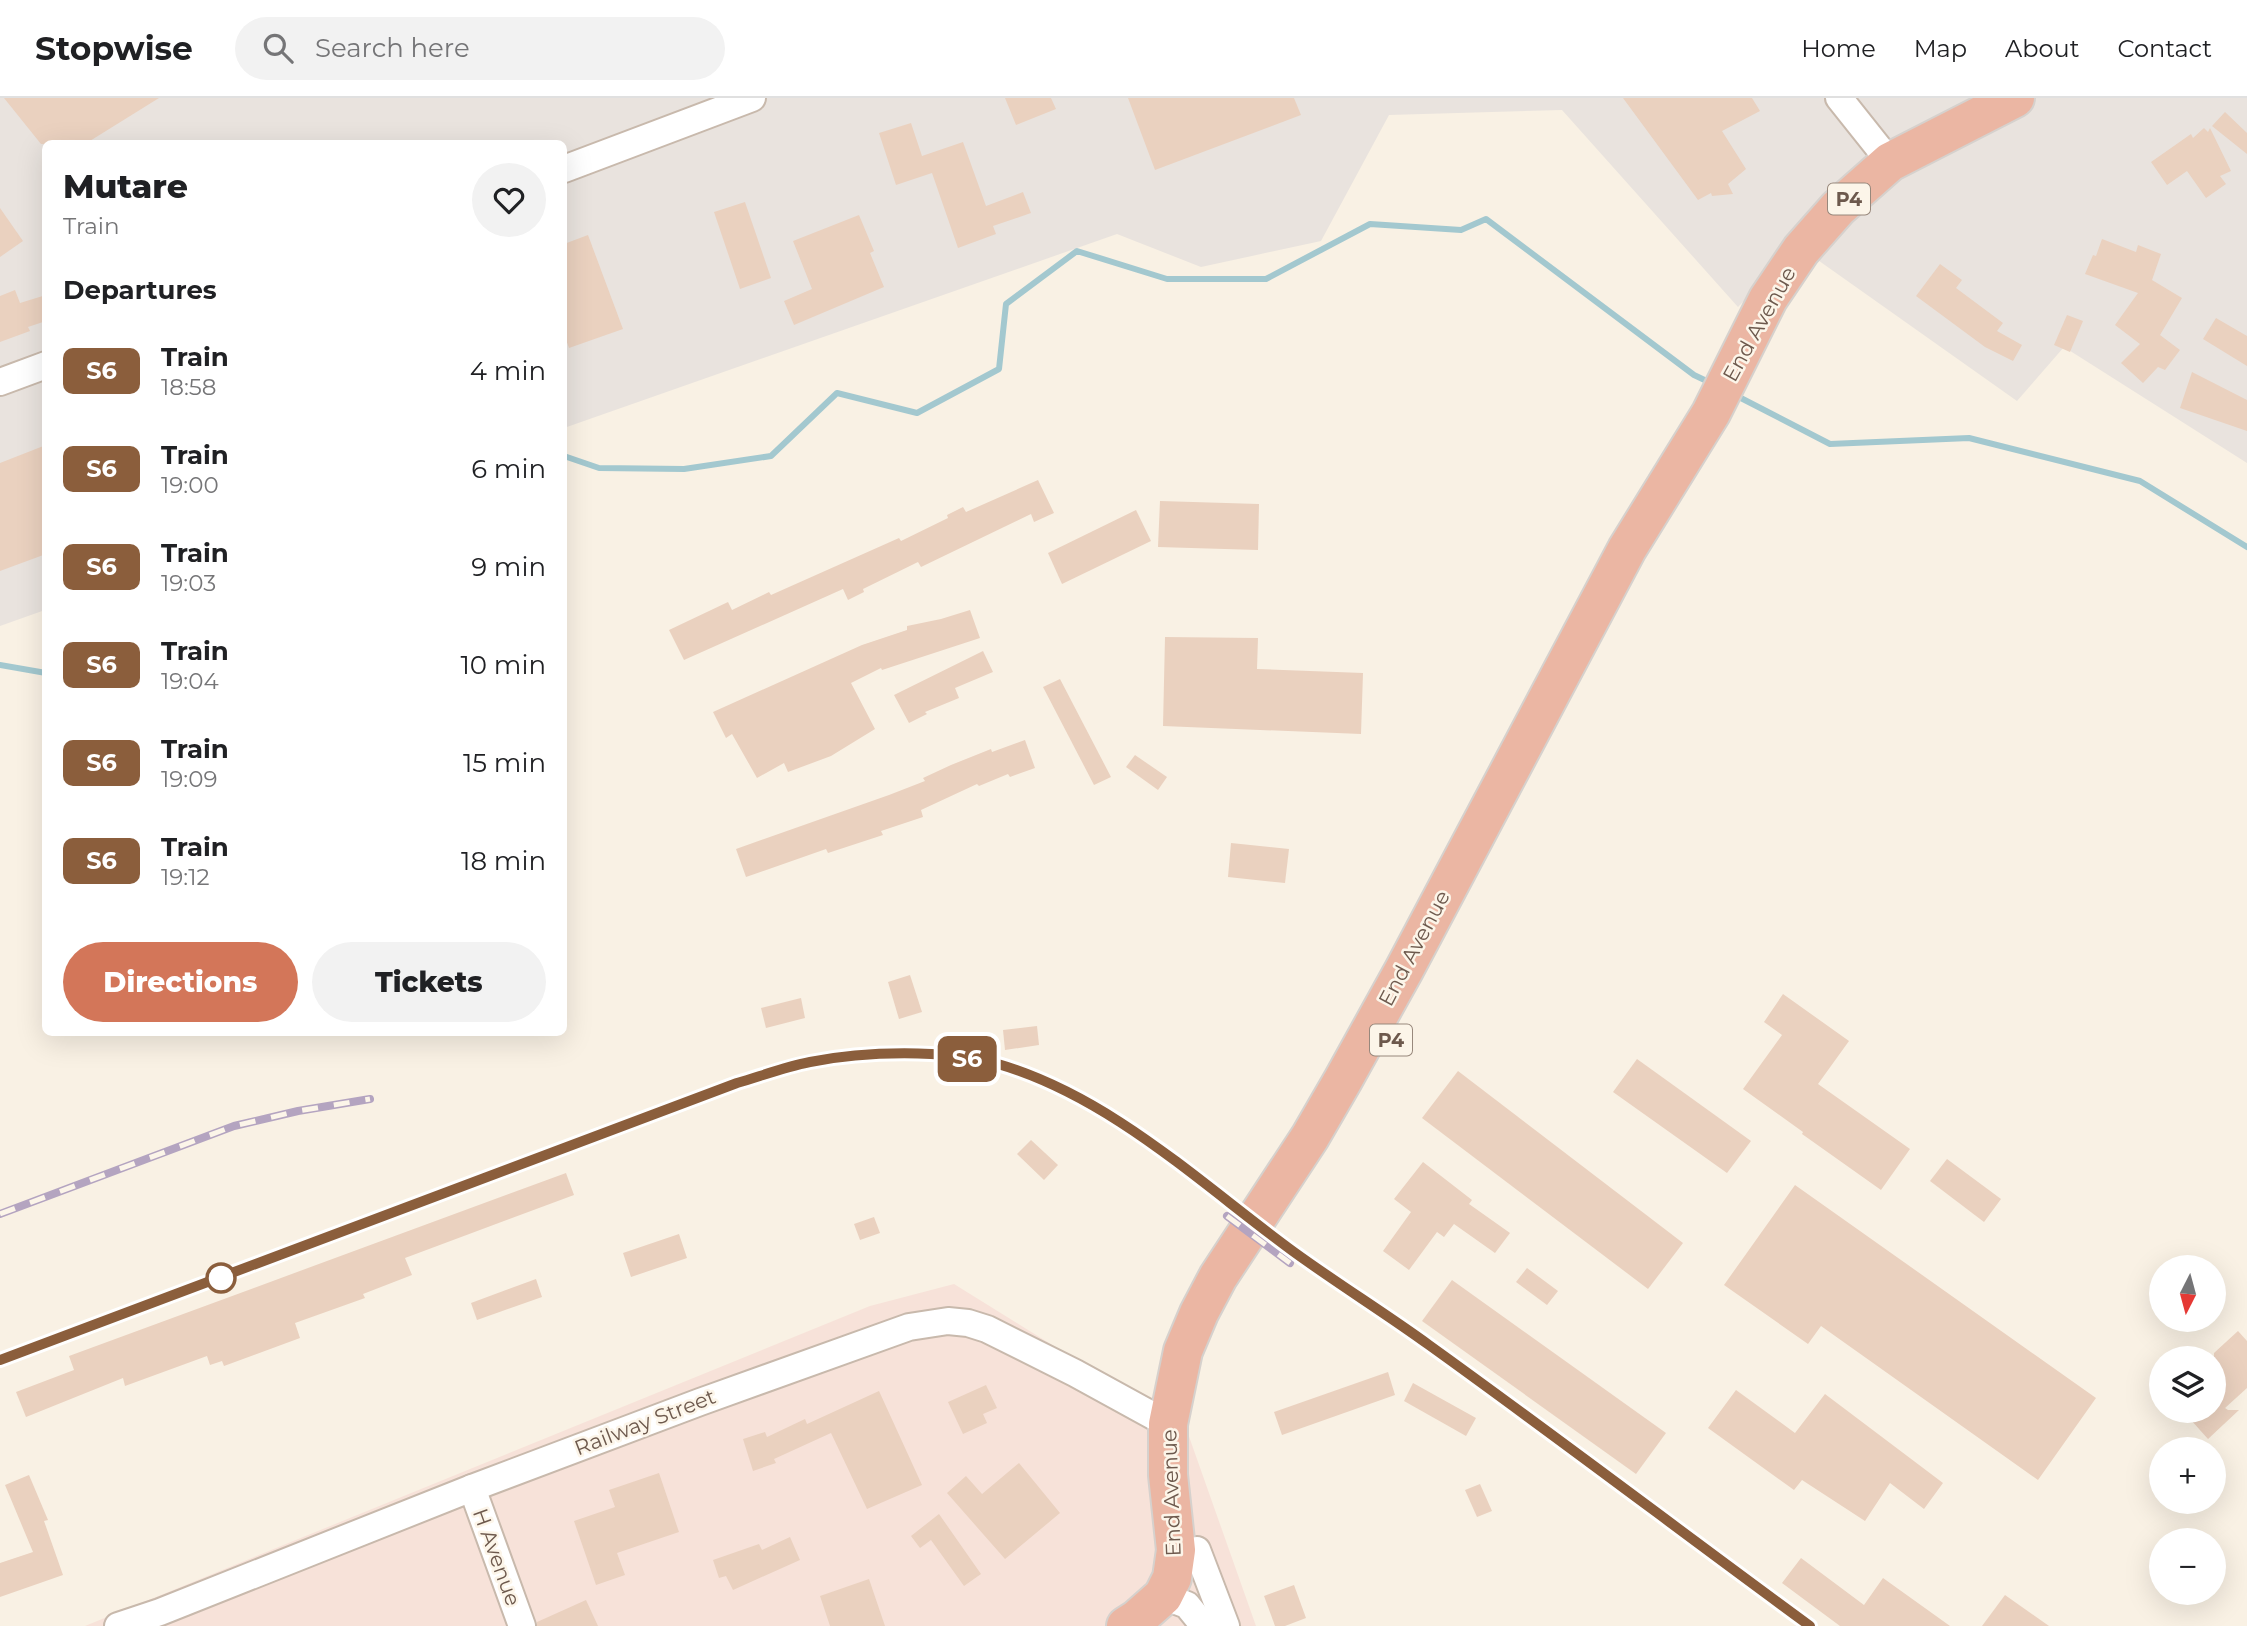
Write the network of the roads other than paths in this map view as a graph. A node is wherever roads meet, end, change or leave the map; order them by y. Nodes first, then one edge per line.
1 (752, 98) edge
2 (1839, 98) edge
3 (2015, 98) edge
4 (1890, 162) junction
5 (567, 168) edge
6 (42, 366) edge
7 (0, 382) edge
8 (1670, 483) junction
9 (1168, 1424) junction
10 (472, 1488) junction
11 (1197, 1550) junction
12 (1181, 1613) edge
13 (162, 1619) edge
14 (118, 1626) edge
15 (523, 1626) edge
16 (1126, 1626) edge
17 (1226, 1626) edge

1 - 5 street
2 - 4 street
3 - 4 highway, End Avenue / P4
4 - 8 highway, End Avenue / P4
6 - 7 street
8 - 9 highway, End Avenue / P4
8 - 11 highway, End Avenue / P4
9 - 10 street, Railway Street
9 - 12 highway, End Avenue / P4
10 - 13 street, Railway Street
10 - 15 street, H Avenue
11 - 12 highway, End Avenue / P4
11 - 17 street, End Avenue
12 - 16 highway, P4
13 - 14 street, Railway Street

